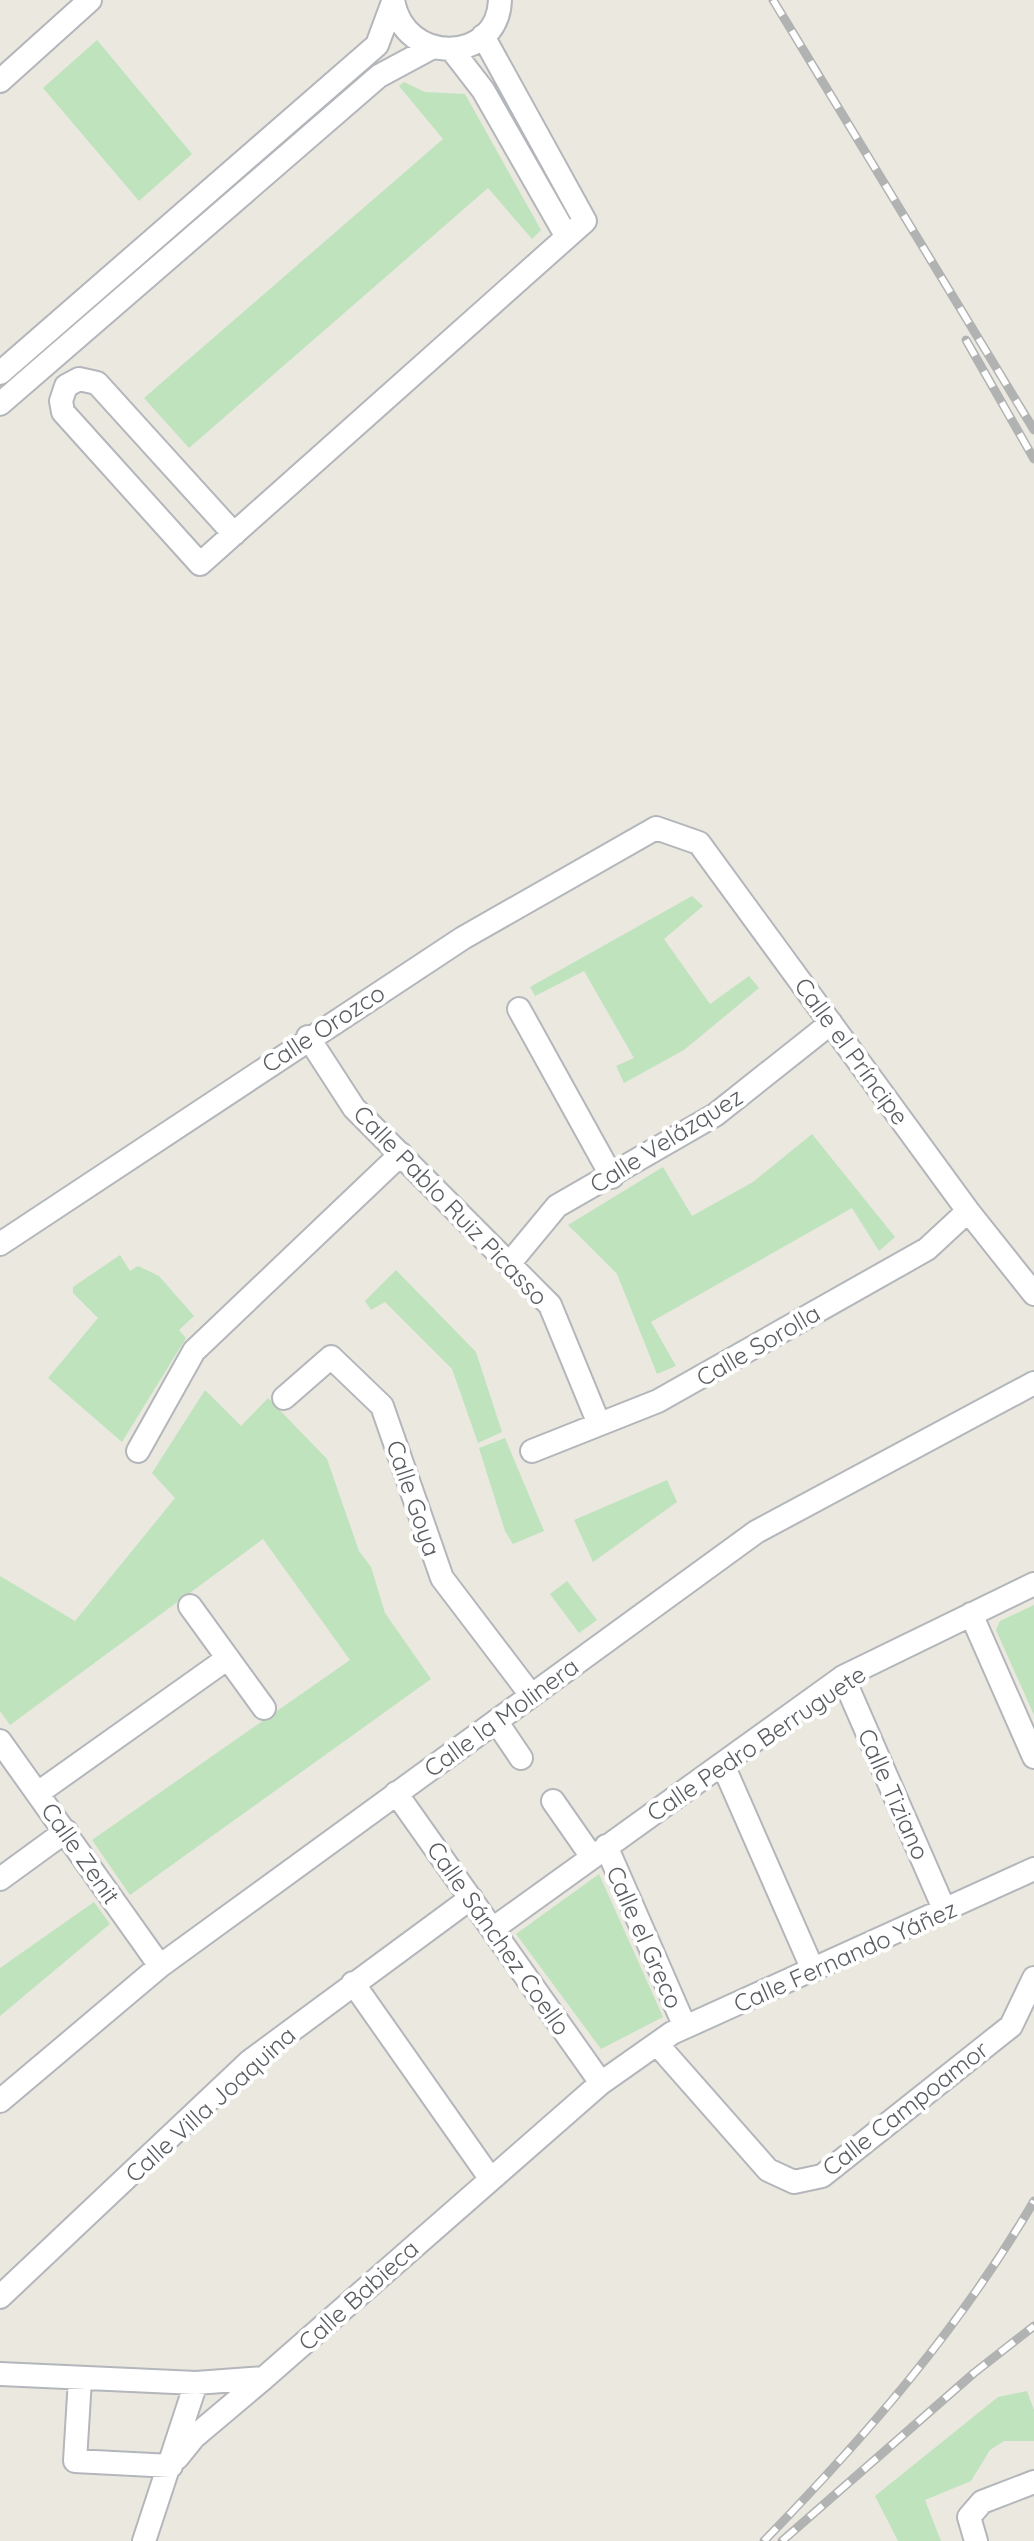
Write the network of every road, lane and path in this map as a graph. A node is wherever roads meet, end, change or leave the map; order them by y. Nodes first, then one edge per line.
1 (90, 0) edge
2 (500, 0) edge
3 (393, 1) edge
4 (483, 36) junction
5 (441, 49) junction
6 (0, 81) edge
7 (567, 237) junction
8 (0, 373) edge
9 (0, 404) edge
10 (234, 534) junction
11 (656, 828) joint
12 (519, 1009) dead end
13 (831, 1023) junction
14 (308, 1037) junction
15 (401, 1154) junction
16 (612, 1177) junction
17 (968, 1211) junction
18 (0, 1244) edge
19 (509, 1264) junction
20 (1034, 1294) edge
21 (1034, 1383) edge
22 (284, 1398) dead end
23 (599, 1424) junction
24 (138, 1451) dead end
25 (532, 1451) dead end
26 (1034, 1584) edge
27 (190, 1606) dead end
28 (971, 1614) junction
29 (228, 1658) junction
30 (843, 1677) junction
31 (531, 1695) junction
32 (264, 1708) dead end
33 (496, 1721) junction
34 (0, 1741) edge
35 (1034, 1757) edge
36 (521, 1758) dead end
37 (723, 1765) junction
38 (38, 1793) junction
39 (396, 1793) junction
40 (553, 1801) dead end
41 (66, 1831) junction
42 (599, 1851) junction
43 (1034, 1869) edge
44 (0, 1879) edge
45 (471, 1898) junction
46 (945, 1911) junction
47 (494, 1928) junction
48 (160, 1966) junction
49 (813, 1970) junction
50 (1034, 1978) edge
51 (353, 1983) junction
52 (685, 2027) junction
53 (657, 2044) junction
54 (601, 2083) junction
55 (0, 2101) edge
56 (490, 2178) junction
57 (0, 2297) edge
58 (0, 2374) edge
59 (264, 2378) junction
60 (80, 2379) junction
61 (196, 2383) junction
62 (171, 2466) junction
63 (1034, 2482) edge
64 (144, 2541) edge
65 (976, 2541) edge

1 - 6 street
2 - 4 street
3 - 5 street
3 - 8 street
4 - 5 street
4 - 7 street
5 - 7 street
5 - 9 street
7 - 10 street
10 - 10 street
11 - 13 street, Calle el Príncipe
11 - 14 street, Calle Orozco
12 - 16 street
13 - 16 street, Calle Velázquez
13 - 17 street, Calle el Príncipe
14 - 15 street, Calle Pablo Ruiz Picasso
14 - 18 street, Calle Orozco
15 - 19 street, Calle Pablo Ruiz Picasso
15 - 24 street
16 - 19 street, Calle Velázquez
17 - 20 street, Calle el Príncipe
17 - 23 street, Calle Sorolla
19 - 23 street, Calle Pablo Ruiz Picasso
21 - 31 street, Calle la Molinera
22 - 31 street, Calle Goya
23 - 25 street, Calle Sorolla
26 - 28 street, Calle Pedro Berruguete
27 - 29 street
28 - 30 street, Calle Pedro Berruguete
28 - 35 street
29 - 32 street
29 - 38 street
30 - 37 street, Calle Pedro Berruguete
30 - 46 street, Calle Tiziano
31 - 33 street, Calle la Molinera
33 - 36 street
33 - 39 street, Calle la Molinera
34 - 38 street, Calle Zenit
37 - 42 street, Calle Pedro Berruguete
37 - 49 street
38 - 41 street, Calle Zenit
39 - 45 street, Calle Sánchez Coello
39 - 48 street, Calle la Molinera
40 - 42 street, Calle el Greco
41 - 44 street
41 - 48 street, Calle Zenit
42 - 47 street, Calle Pedro Berruguete
42 - 52 street, Calle el Greco
43 - 46 street, Calle Fernando Yáñez
45 - 47 street, Calle Sánchez Coello
45 - 51 street, Calle Villa Joaquina
46 - 49 street, Calle Fernando Yáñez
47 - 54 street, Calle Sánchez Coello
48 - 55 street, Calle la Molinera
49 - 52 street, Calle Fernando Yáñez
50 - 53 street, Calle Campoamor
51 - 56 street
51 - 57 street, Calle Villa Joaquina
52 - 53 street, Calle Fernando Yáñez
53 - 54 street, Calle Babieca
54 - 56 street, Calle Babieca
56 - 59 street, Calle Babieca
58 - 60 street
59 - 61 street
59 - 62 street, Calle Babieca
60 - 61 street
60 - 62 street
61 - 62 street
62 - 64 street
63 - 65 street

